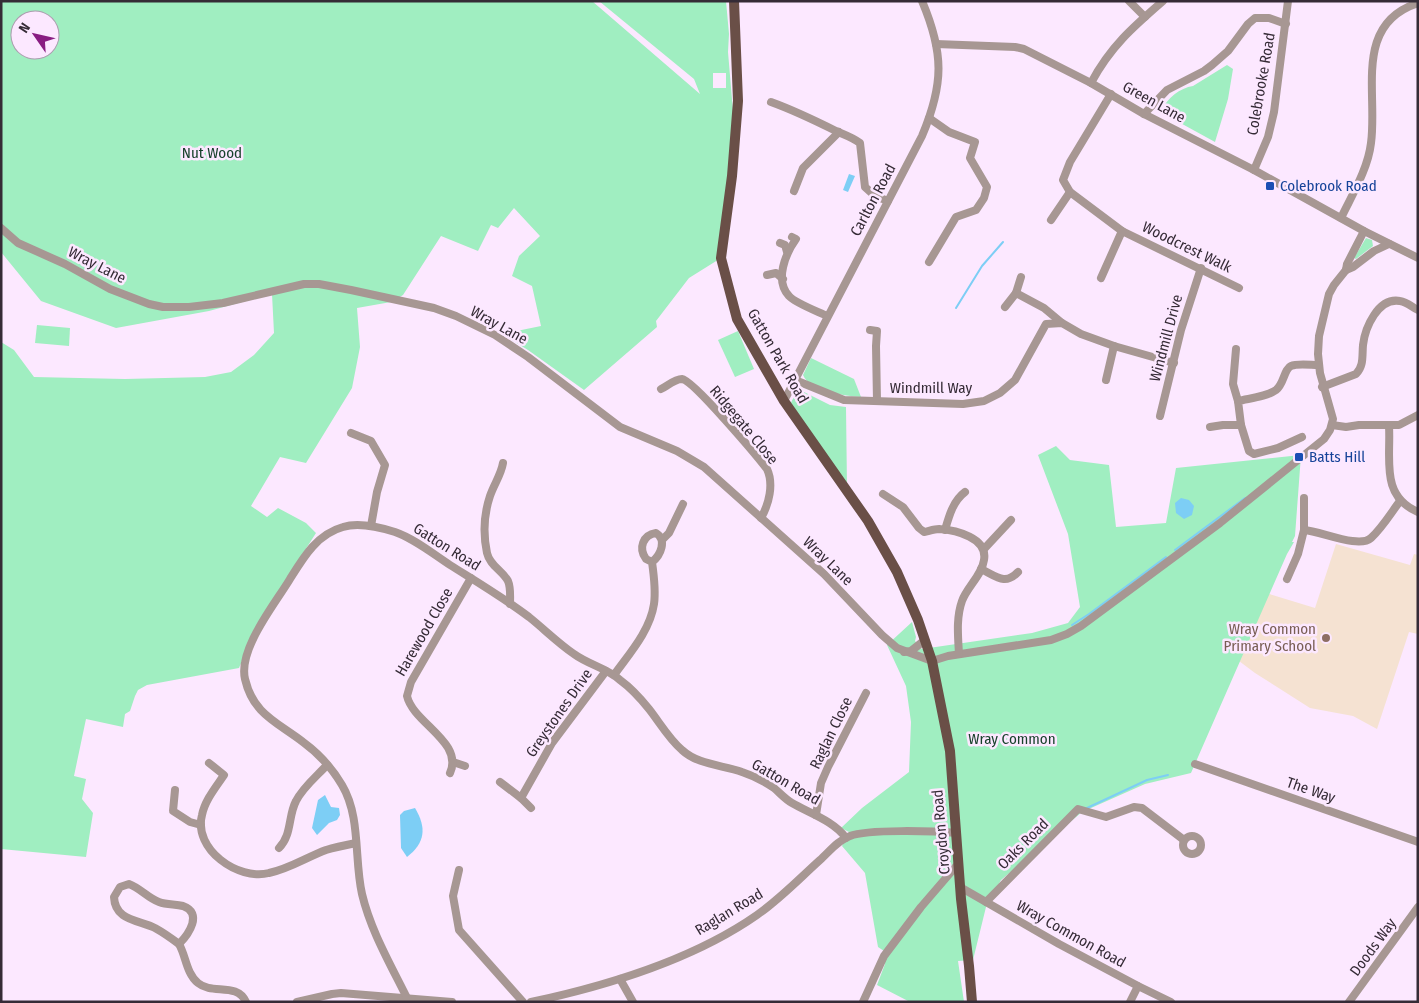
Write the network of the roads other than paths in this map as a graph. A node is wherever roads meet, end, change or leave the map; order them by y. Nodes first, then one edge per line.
1 (734, 1) edge
2 (922, 1) edge
3 (1130, 1) edge
4 (1163, 1) edge
5 (1288, 1) edge
6 (1418, 3) edge
7 (1408, 4) edge
8 (1145, 17) junction
9 (1286, 24) junction
10 (936, 44) junction
11 (1091, 83) junction
12 (1111, 94) junction
13 (771, 102) dead end
14 (1144, 114) junction
15 (930, 118) junction
16 (839, 132) junction
17 (1254, 170) junction
18 (794, 191) dead end
19 (1070, 192) junction
20 (888, 201) junction
21 (1051, 220) dead end
22 (1344, 220) junction
23 (1, 228) edge
24 (1122, 230) junction
25 (1364, 231) junction
26 (792, 236) dead end
27 (780, 243) dead end
28 (1389, 244) junction
29 (787, 252) junction
30 (1418, 258) edge
31 (929, 262) dead end
32 (1201, 268) junction
33 (1346, 270) junction
34 (767, 275) dead end
35 (1021, 277) dead end
36 (1101, 278) dead end
37 (783, 279) junction
38 (1239, 288) dead end
39 (1016, 293) junction
40 (1004, 306) dead end
41 (1044, 308) junction
42 (1418, 310) edge
43 (827, 316) junction
44 (1062, 323) junction
45 (1046, 324) junction
46 (877, 331) dead end
47 (1114, 346) junction
48 (1236, 349) dead end
49 (1174, 363) junction
50 (1318, 365) junction
51 (795, 380) junction
52 (1106, 380) dead end
53 (1322, 387) junction
54 (661, 389) dead end
55 (784, 401) junction
56 (877, 401) junction
57 (1238, 401) junction
58 (1418, 415) edge
59 (1160, 416) dead end
60 (1241, 425) junction
61 (1332, 425) junction
62 (1389, 426) junction
63 (1210, 427) dead end
64 (351, 433) dead end
65 (1302, 437) dead end
66 (503, 463) dead end
67 (965, 492) dead end
68 (883, 494) dead end
69 (1304, 498) dead end
70 (1400, 501) junction
71 (682, 504) dead end
72 (1418, 512) edge
73 (761, 518) junction
74 (1011, 520) dead end
75 (371, 526) junction
76 (945, 530) junction
77 (1304, 530) junction
78 (662, 539) junction
79 (984, 549) junction
80 (652, 562) junction
81 (981, 569) junction
82 (1018, 572) dead end
83 (471, 578) junction
84 (1287, 579) dead end
85 (510, 604) junction
86 (924, 640) junction
87 (904, 652) junction
88 (959, 654) junction
89 (932, 661) junction
90 (606, 671) junction
91 (614, 675) junction
92 (866, 693) dead end
93 (454, 762) junction
94 (209, 763) dead end
95 (1195, 764) dead end
96 (327, 765) junction
97 (465, 766) dead end
98 (450, 773) dead end
99 (500, 782) dead end
100 (175, 790) dead end
101 (521, 798) junction
102 (530, 808) dead end
103 (816, 815) junction
104 (201, 825) junction
105 (956, 833) junction
106 (846, 838) junction
107 (1184, 840) dead end
108 (356, 842) junction
109 (1418, 842) edge
110 (279, 848) dead end
111 (958, 864) junction
112 (460, 870) dead end
113 (960, 887) junction
114 (986, 902) junction
115 (1418, 907) edge
116 (179, 944) junction
117 (620, 979) junction
118 (1138, 986) junction
119 (408, 1000) edge
120 (246, 1002) edge
121 (297, 1002) edge
122 (452, 1002) edge
123 (522, 1002) edge
124 (531, 1002) edge
125 (633, 1002) edge
126 (863, 1002) edge
127 (972, 1002) edge
128 (1130, 1002) edge
129 (1171, 1002) edge
130 (1350, 1002) edge

1 - 55 main road, Gatton Park Road
2 - 10 street, Carlton Road
3 - 8 street
4 - 8 street
5 - 9 street, Colebrooke Road
6 - 7 street
7 - 22 street
8 - 11 street
9 - 14 street
9 - 17 street, Colebrooke Road
10 - 11 street, Green Lane
10 - 15 street, Carlton Road
11 - 12 street, Green Lane
12 - 14 street, Green Lane
12 - 19 street
13 - 16 street
14 - 17 street, Green Lane
15 - 20 street, Carlton Road
15 - 31 street
16 - 18 street
16 - 20 street
17 - 22 street, Green Lane
19 - 21 street
19 - 24 street, Woodcrest Walk
20 - 43 street, Carlton Road
22 - 25 street
23 - 73 street, Wray Lane
24 - 32 street, Woodcrest Walk
24 - 36 street, Woodcrest Walk
25 - 28 street
25 - 33 street
26 - 29 street
27 - 29 street
28 - 30 street
28 - 33 street
29 - 37 street
32 - 38 street, Woodcrest Walk
32 - 49 street, Windmill Drive
33 - 50 street
34 - 37 street
35 - 39 street
37 - 43 street
39 - 40 street
39 - 41 street
41 - 44 street
41 - 45 street
42 - 53 street
43 - 51 street, Carlton Road
44 - 45 street
44 - 47 street
45 - 56 street, Windmill Way
46 - 56 street
47 - 49 street
47 - 52 street
48 - 57 street
49 - 59 street, Windmill Drive
50 - 53 street
50 - 57 street
51 - 55 street, Carlton Road
51 - 56 street, Windmill Way
53 - 61 street
54 - 73 street, Ridgegate Close
55 - 86 main road, Gatton Park Road
57 - 60 street
58 - 62 street
60 - 63 street
60 - 65 street
61 - 62 street
61 - 88 street
62 - 70 street
64 - 75 street
66 - 85 street
67 - 76 street
68 - 76 street
69 - 77 street
70 - 72 street
70 - 77 street
71 - 78 street
73 - 87 street, Wray Lane
74 - 79 street
75 - 83 street, Gatton Road
75 - 96 street, Gatton Road
76 - 79 street
77 - 84 street
78 - 80 street
78 - 80 street
79 - 81 street
80 - 91 street
81 - 82 street
81 - 88 street
83 - 85 street, Gatton Road
83 - 93 street, Harewood Close
85 - 90 street, Gatton Road
86 - 87 street
86 - 89 main road, Gatton Park Road
87 - 89 street, Wray Lane
88 - 89 street
89 - 105 main road, Croydon Road
90 - 91 street, Gatton Road
90 - 101 street, Greystones Drive
91 - 103 street, Gatton Road
92 - 103 street, Raglan Close
93 - 97 street
93 - 98 street
94 - 104 street
95 - 109 street, The Way
96 - 108 street, Gatton Road
96 - 110 street
99 - 101 street
100 - 104 street
101 - 102 street
103 - 106 street, Gatton Road
104 - 108 street
105 - 106 street, Raglan Road
105 - 111 main road, Croydon Road
106 - 117 street, Raglan Road
107 - 114 street, Oaks Road
108 - 119 street, Gatton Road
111 - 113 main road, Croydon Road
111 - 126 street
112 - 123 street
113 - 114 street, Wray Common Road
113 - 127 main road, Croydon Road
114 - 118 street, Wray Common Road
115 - 130 street, Doods Way
116 - 116 street
116 - 120 street
117 - 124 street, Raglan Road
117 - 125 street
118 - 128 street
118 - 129 street, Wray Common Road
119 - 121 street
119 - 122 street

